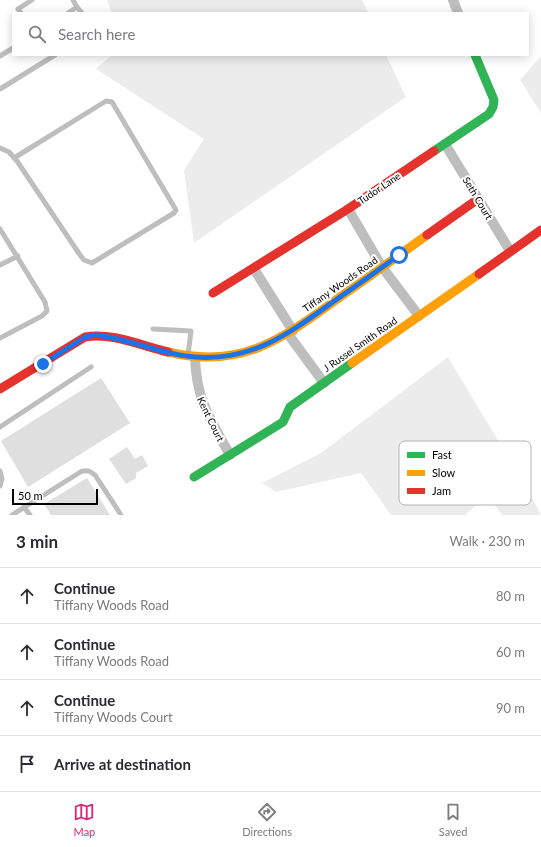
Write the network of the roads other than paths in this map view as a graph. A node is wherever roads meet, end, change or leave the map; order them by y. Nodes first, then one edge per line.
1 (32, 0) edge
2 (73, 0) edge
3 (453, 0) edge
4 (77, 7) junction
5 (20, 12) edge
6 (70, 12) edge
7 (81, 12) edge
8 (458, 12) edge
9 (12, 49) edge
10 (0, 56) edge
11 (52, 56) edge
12 (475, 56) edge
13 (0, 89) edge
14 (445, 144) junction
15 (0, 148) edge
16 (14, 158) junction
17 (478, 199) junction
18 (348, 209) junction
19 (0, 229) edge
20 (541, 230) edge
21 (510, 251) junction
22 (18, 256) junction
23 (0, 265) edge
24 (382, 267) junction
25 (254, 269) junction
26 (213, 293) dead end
27 (419, 316) junction
28 (152, 329) dead end
29 (291, 332) junction
30 (0, 338) edge
31 (192, 357) junction
32 (91, 367) dead end
33 (324, 383) junction
34 (0, 389) edge
35 (0, 428) edge
36 (230, 455) junction
37 (0, 471) edge
38 (194, 477) dead end
39 (0, 486) edge
40 (24, 507) junction
41 (12, 515) edge
42 (30, 515) edge
43 (121, 515) edge

1 - 5 lane
2 - 4 lane
3 - 8 street
4 - 6 lane
4 - 7 lane
9 - 10 lane
11 - 13 lane
12 - 14 street, Tudor Lane
14 - 17 street, Seth Court
14 - 18 street, Tudor Lane
15 - 16 lane
16 - 16 lane
17 - 21 street, Seth Court
17 - 24 street, Tiffany Woods Road
18 - 24 street
18 - 25 street, Tudor Lane
19 - 22 lane
20 - 21 street, J Russel Smith Road
21 - 27 street, J Russel Smith Road
22 - 23 lane
22 - 30 lane
24 - 27 street
24 - 29 street, Tiffany Woods Road
25 - 26 street, Tudor Lane
25 - 29 street
27 - 33 street, J Russel Smith Road
28 - 31 lane
29 - 31 street, Tiffany Woods Road
29 - 33 street
31 - 34 street, Tiffany Woods Road
31 - 36 street, Kent Court
32 - 35 lane
33 - 36 street, J Russel Smith Road
36 - 38 street, J Russel Smith Road
37 - 39 lane
40 - 41 lane
40 - 42 lane
40 - 43 lane

